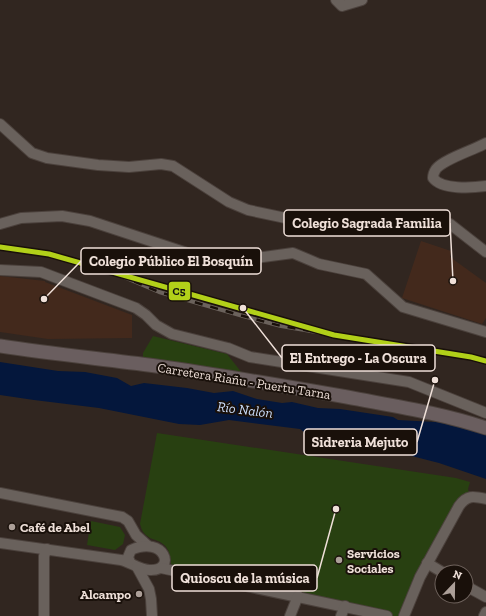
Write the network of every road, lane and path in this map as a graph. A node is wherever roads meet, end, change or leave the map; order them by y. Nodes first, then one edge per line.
1 (336, 0) edge
2 (362, 0) edge
3 (0, 124) edge
4 (486, 144) edge
5 (486, 186) edge
6 (0, 224) edge
7 (486, 252) edge
8 (0, 270) edge
9 (486, 332) edge
10 (0, 346) edge
11 (486, 413) edge
12 (486, 428) edge
13 (0, 493) edge
14 (486, 499) edge
15 (134, 532) junction
16 (0, 543) edge
17 (148, 546) junction
18 (47, 549) junction
19 (129, 559) junction
20 (427, 563) junction
21 (164, 566) junction
22 (434, 567) edge
23 (150, 589) junction
24 (474, 590) edge
25 (298, 596) junction
26 (486, 597) edge
27 (343, 611) edge
28 (486, 612) edge
29 (44, 616) edge
30 (152, 616) edge
31 (290, 616) edge
32 (387, 616) edge
33 (404, 616) edge
34 (484, 616) edge

1 - 2 street
3 - 7 street
4 - 5 street
6 - 9 street
8 - 11 street
10 - 12 main road, Carretera Riañu - Puertu Tarna
13 - 15 street
14 - 20 street
15 - 17 street
15 - 19 street
16 - 18 street
17 - 19 street
17 - 21 street
18 - 19 street
18 - 29 street
19 - 21 street
19 - 23 street
20 - 22 street
20 - 33 street
21 - 23 street
21 - 25 street
23 - 30 street
24 - 26 street
25 - 27 street
25 - 31 street
27 - 32 street
28 - 34 street

